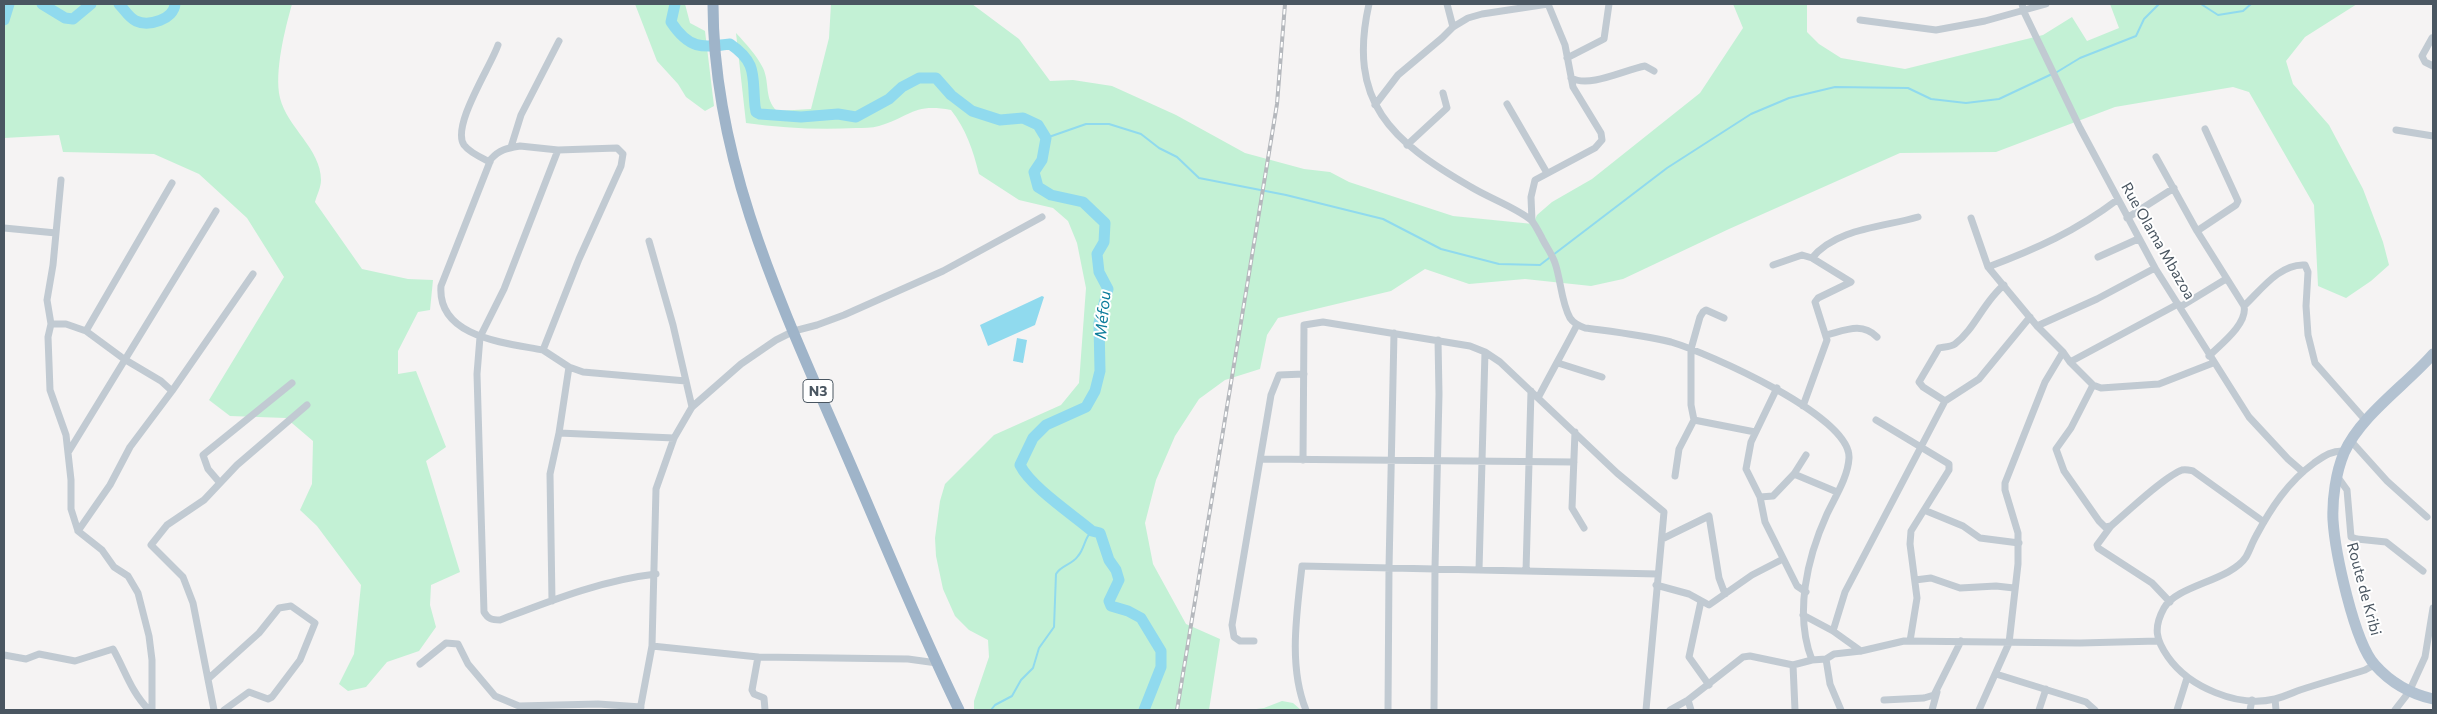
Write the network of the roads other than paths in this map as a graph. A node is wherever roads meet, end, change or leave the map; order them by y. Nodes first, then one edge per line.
1 (712, 4) edge
2 (1369, 4) edge
3 (1447, 4) edge
4 (1609, 4) edge
5 (2022, 4) edge
6 (2046, 4) edge
7 (1511, 7) edge
8 (2024, 12) junction
9 (1860, 20) dead end
10 (1453, 27) junction
11 (2432, 38) dead end
12 (559, 41) dead end
13 (498, 45) dead end
14 (1567, 58) junction
15 (2433, 66) edge
16 (1654, 71) dead end
17 (1570, 78) junction
18 (1443, 93) dead end
19 (1507, 104) dead end
20 (1375, 105) junction
21 (2205, 129) dead end
22 (2396, 130) dead end
23 (2433, 136) edge
24 (1407, 145) junction
25 (511, 148) junction
26 (558, 150) junction
27 (2156, 156) dead end
28 (490, 162) junction
29 (1547, 173) junction
30 (61, 180) dead end
31 (172, 183) dead end
32 (2174, 188) junction
33 (2117, 200) junction
34 (216, 211) dead end
35 (1042, 217) dead end
36 (1918, 217) dead end
37 (1971, 218) dead end
38 (2127, 218) junction
39 (1532, 221) junction
40 (4, 228) edge
41 (2197, 231) junction
42 (56, 233) junction
43 (2138, 239) junction
44 (649, 241) dead end
45 (2098, 257) dead end
46 (1812, 258) junction
47 (1773, 265) dead end
48 (1988, 267) junction
49 (2155, 268) junction
50 (253, 274) dead end
51 (2226, 278) junction
52 (2004, 285) junction
53 (2179, 306) junction
54 (2244, 306) junction
55 (2030, 317) junction
56 (1724, 318) dead end
57 (51, 324) junction
58 (1577, 325) junction
59 (2038, 326) junction
60 (86, 331) junction
61 (794, 331) junction
62 (1394, 333) junction
63 (1827, 335) junction
64 (480, 337) junction
65 (1877, 337) dead end
66 (1438, 340) junction
67 (1691, 349) junction
68 (544, 350) junction
69 (1485, 352) junction
70 (2063, 352) junction
71 (2433, 354) edge
72 (2209, 356) junction
73 (124, 359) junction
74 (2070, 362) junction
75 (1558, 363) junction
76 (2213, 363) junction
77 (569, 367) junction
78 (1304, 374) junction
79 (1602, 377) dead end
80 (686, 382) junction
81 (292, 383) dead end
82 (2093, 386) junction
83 (1777, 388) junction
84 (172, 391) junction
85 (1531, 391) junction
86 (1538, 398) junction
87 (1945, 401) junction
88 (307, 405) dead end
89 (1804, 406) junction
90 (692, 407) junction
91 (1694, 420) junction
92 (1876, 420) dead end
93 (2366, 421) junction
94 (1575, 432) junction
95 (1755, 432) junction
96 (559, 433) junction
97 (674, 438) junction
98 (2348, 446) junction
99 (1922, 447) junction
100 (69, 450) junction
101 (1806, 455) dead end
102 (1262, 459) junction
103 (1303, 460) junction
104 (1391, 461) junction
105 (1438, 461) junction
106 (1484, 461) junction
107 (1527, 462) junction
108 (1574, 462) junction
109 (2303, 472) junction
110 (1794, 474) junction
111 (1675, 476) dead end
112 (2337, 476) junction
113 (220, 483) junction
114 (1837, 492) junction
115 (1760, 497) junction
116 (1924, 510) junction
117 (2427, 517) dead end
118 (2264, 522) junction
119 (2111, 526) junction
120 (1584, 528) dead end
121 (78, 530) junction
122 (1662, 539) junction
123 (2019, 543) junction
124 (1783, 559) junction
125 (1389, 568) junction
126 (1435, 568) junction
127 (1480, 570) junction
128 (1526, 571) junction
129 (2423, 572) dead end
130 (656, 574) junction
131 (1658, 574) junction
132 (1915, 580) junction
133 (1656, 585) junction
134 (2014, 588) junction
135 (1806, 592) junction
136 (1725, 594) junction
137 (552, 601) junction
138 (1701, 602) junction
139 (2170, 602) junction
140 (2433, 608) edge
141 (1803, 615) junction
142 (1833, 630) junction
143 (1910, 640) junction
144 (1254, 641) dead end
145 (1961, 641) junction
146 (2158, 641) junction
147 (2008, 643) junction
148 (652, 646) junction
149 (1861, 651) junction
150 (4, 655) edge
151 (758, 657) junction
152 (1826, 659) junction
153 (1812, 660) junction
154 (938, 663) junction
155 (420, 664) dead end
156 (1793, 665) junction
157 (2374, 665) junction
158 (1996, 674) junction
159 (2187, 678) junction
160 (208, 680) junction
161 (1709, 684) junction
162 (2046, 688) junction
163 (1938, 690) junction
164 (2409, 692) junction
165 (2433, 699) edge
166 (1688, 700) junction
167 (1884, 700) dead end
168 (2252, 700) junction
169 (2274, 700) junction
170 (640, 709) edge
171 (150, 710) edge
172 (214, 710) edge
173 (224, 710) edge
174 (765, 710) edge
175 (959, 710) edge
176 (1306, 710) edge
177 (1388, 710) edge
178 (1434, 710) edge
179 (1646, 710) edge
180 (1670, 710) edge
181 (1692, 710) edge
182 (1795, 710) edge
183 (1841, 710) edge
184 (1932, 710) edge
185 (1979, 710) edge
186 (2039, 710) edge
187 (2095, 710) edge
188 (2177, 710) edge
189 (2250, 710) edge
190 (2276, 710) edge
191 (2395, 710) edge

1 - 61 highway, N3
2 - 20 street
3 - 10 street
4 - 14 street
5 - 8 street, Rue Olama Mbazoa
6 - 8 street
7 - 10 street
7 - 14 street
8 - 9 street
8 - 33 street, Rue Olama Mbazoa
10 - 20 street
11 - 15 street
12 - 25 street
13 - 28 street
14 - 17 street
16 - 17 street
17 - 29 street
18 - 24 street
19 - 29 street
20 - 24 street
21 - 41 street
22 - 23 street
24 - 39 street
25 - 26 street
25 - 28 street
26 - 64 street
26 - 68 street
27 - 32 street
28 - 64 street
29 - 39 street
30 - 42 street
31 - 60 street
32 - 38 street
32 - 41 street
33 - 38 street, Rue Olama Mbazoa
33 - 48 street
34 - 73 street
35 - 61 street
36 - 46 street
37 - 48 street
38 - 43 street, Rue Olama Mbazoa
39 - 58 street
40 - 42 street
41 - 51 street
42 - 57 street
43 - 45 street
43 - 49 street, Rue Olama Mbazoa
44 - 80 street
46 - 47 street
46 - 63 street
48 - 52 street
49 - 53 street, Rue Olama Mbazoa
49 - 59 street
50 - 84 street
51 - 53 street
51 - 54 street
52 - 55 street
52 - 87 street
53 - 72 street, Rue Olama Mbazoa
53 - 74 street
54 - 72 street
54 - 93 street
55 - 59 street
55 - 87 street
56 - 67 street
57 - 60 street
57 - 100 street
58 - 67 street
58 - 75 street
59 - 70 street
60 - 73 street
61 - 90 street
61 - 154 highway, N3
62 - 66 street
62 - 78 street
62 - 104 street
63 - 65 street
63 - 89 street
64 - 68 street
64 - 137 street
66 - 69 street
66 - 105 street
67 - 83 street
67 - 91 street
68 - 77 street
69 - 85 street
69 - 106 street
70 - 74 street
70 - 123 street
71 - 93 main road, Route de Kribi
72 - 76 street, Rue Olama Mbazoa
73 - 84 street
73 - 100 street
74 - 82 street
75 - 79 street
75 - 86 street
76 - 82 street
76 - 109 street, Rue Olama Mbazoa
77 - 80 street
77 - 96 street
78 - 102 street
78 - 103 street
80 - 90 street
81 - 113 street
82 - 119 street
83 - 89 street
83 - 95 street
84 - 121 street
85 - 86 street
85 - 107 street
86 - 94 street
87 - 99 street
88 - 113 street
89 - 114 street
90 - 97 street
91 - 95 street
91 - 111 street
92 - 99 street
93 - 98 main road, Route de Kribi
94 - 108 street
94 - 122 street
95 - 115 street
96 - 97 street
96 - 137 street
97 - 130 street
98 - 109 street
98 - 112 main road, Route de Kribi
98 - 117 street
99 - 116 street
99 - 142 street
100 - 121 street
101 - 110 street
102 - 103 street
102 - 144 street
103 - 104 street
104 - 105 street
104 - 125 street
105 - 106 street
105 - 126 street
106 - 107 street
106 - 127 street
107 - 108 street
107 - 128 street
108 - 120 street
109 - 118 street
110 - 114 street
110 - 115 street
112 - 129 street
112 - 157 main road, Route de Kribi
113 - 160 street
114 - 135 street
115 - 124 street
116 - 123 street
116 - 132 street
118 - 119 street
118 - 139 street
119 - 139 street
121 - 171 street
122 - 131 street
122 - 136 street
123 - 134 street
124 - 135 street
124 - 136 street
125 - 126 street
125 - 176 street
125 - 177 street
126 - 127 street
126 - 178 street
127 - 128 street
128 - 131 street
130 - 137 street
130 - 148 street
131 - 133 street
132 - 134 street
132 - 143 street
133 - 138 street
133 - 179 street
134 - 147 street
135 - 141 street
136 - 138 street
138 - 161 street
139 - 146 street
140 - 164 street
141 - 142 street
141 - 153 street
142 - 149 street
143 - 145 street
143 - 149 street
145 - 147 street
145 - 163 street
146 - 147 street
146 - 159 street
147 - 158 street
148 - 151 street
148 - 170 street
149 - 152 street
150 - 171 street
151 - 154 street
151 - 174 street
152 - 153 street
152 - 183 street
153 - 156 street
154 - 175 highway, N3
155 - 170 street
156 - 161 street
156 - 182 street
157 - 164 main road, Route de Kribi
157 - 169 street
158 - 162 street
158 - 185 street
159 - 168 street
159 - 188 street
160 - 172 street
160 - 173 street
161 - 166 street
162 - 186 street
162 - 187 street
163 - 167 street
163 - 184 street
164 - 165 main road, Route de Kribi
164 - 191 street
166 - 180 street
166 - 181 street
168 - 169 street
168 - 189 street
169 - 190 street

